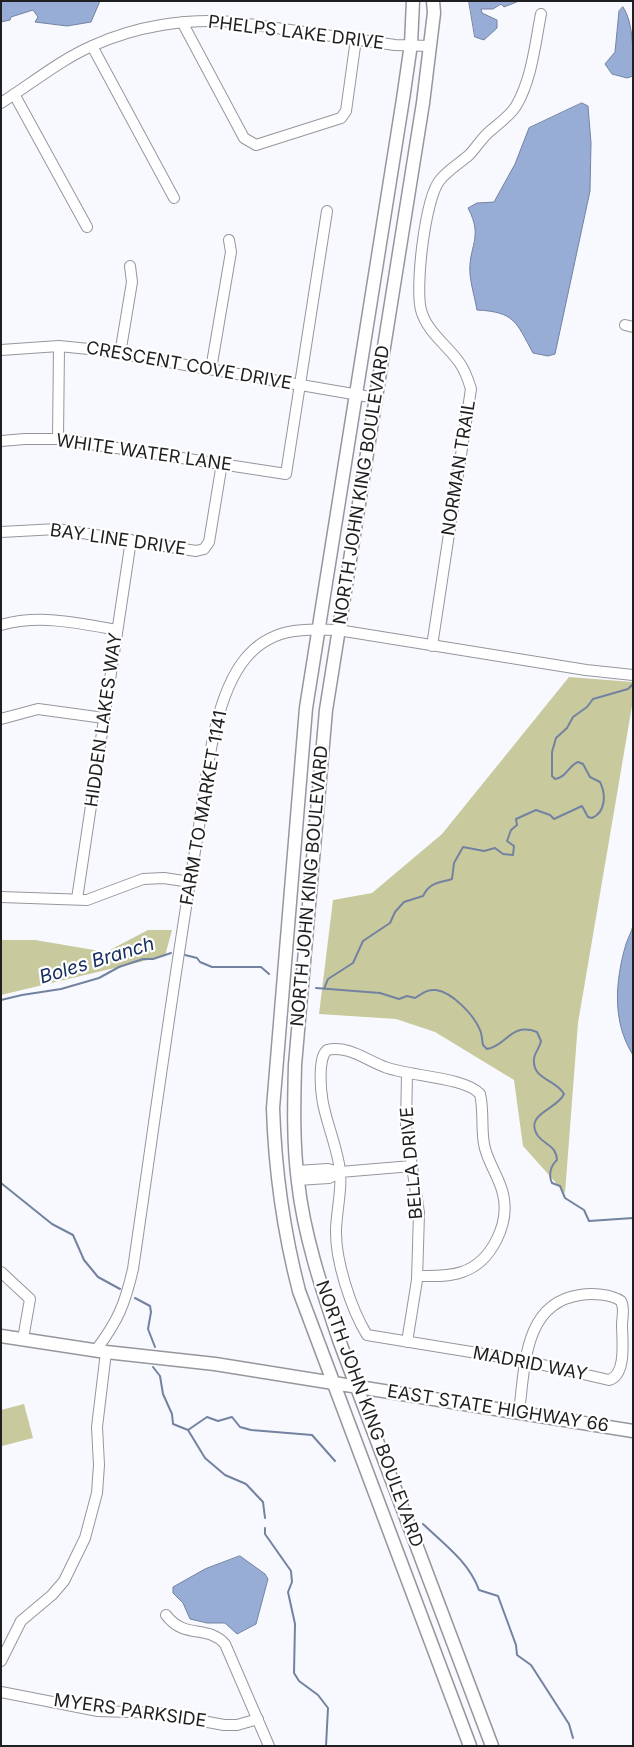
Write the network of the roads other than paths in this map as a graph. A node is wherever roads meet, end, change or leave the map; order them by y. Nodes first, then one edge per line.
1 (414, 1) edge
2 (433, 1) edge
3 (541, 14) dead end
4 (182, 22) junction
5 (356, 39) junction
6 (411, 44) junction
7 (92, 46) junction
8 (430, 46) junction
9 (14, 94) junction
10 (1, 103) edge
11 (174, 198) dead end
12 (327, 211) dead end
13 (87, 227) dead end
14 (229, 240) dead end
15 (130, 266) dead end
16 (59, 346) junction
17 (1, 350) edge
18 (120, 354) junction
19 (211, 370) junction
20 (301, 385) junction
21 (356, 394) junction
22 (376, 398) junction
23 (58, 439) junction
24 (1, 441) edge
25 (222, 463) junction
26 (1, 532) edge
27 (130, 540) junction
28 (1, 625) edge
29 (317, 628) junction
30 (117, 630) junction
31 (338, 630) junction
32 (432, 646) junction
33 (633, 675) edge
34 (104, 718) junction
35 (1, 719) edge
36 (190, 882) junction
37 (1, 898) edge
38 (78, 899) junction
39 (287, 923) junction
40 (306, 925) junction
41 (407, 1073) junction
42 (412, 1166) junction
43 (340, 1172) junction
44 (297, 1176) junction
45 (278, 1178) junction
46 (1, 1272) edge
47 (417, 1276) junction
48 (1, 1336) edge
49 (23, 1339) junction
50 (407, 1342) junction
51 (101, 1351) junction
52 (526, 1361) junction
53 (334, 1383) junction
54 (357, 1387) junction
55 (518, 1412) junction
56 (633, 1431) edge
57 (166, 1615) dead end
58 (1, 1661) edge
59 (1, 1692) edge
60 (258, 1719) junction
61 (269, 1746) edge
62 (470, 1746) edge
63 (492, 1746) edge

1 - 6 main road, NORTH JOHN KING BOULEVARD
2 - 8 main road, NORTH JOHN KING BOULEVARD
3 - 32 street, NORMAN TRAIL
4 - 5 street, PHELPS LAKE DRIVE
4 - 5 street
4 - 7 street, PHELPS LAKE DRIVE
5 - 6 street, PHELPS LAKE DRIVE
6 - 8 street, PHELPS LAKE DRIVE
6 - 21 main road, NORTH JOHN KING BOULEVARD
7 - 9 street, PHELPS LAKE DRIVE
7 - 11 street
8 - 22 main road, NORTH JOHN KING BOULEVARD
9 - 10 street, PHELPS LAKE DRIVE
9 - 13 street
12 - 20 street
14 - 19 street
15 - 18 street
16 - 17 street, CRESCENT COVE DRIVE
16 - 18 street, CRESCENT COVE DRIVE
16 - 23 street
18 - 19 street, CRESCENT COVE DRIVE
19 - 20 street, CRESCENT COVE DRIVE
20 - 21 street, CRESCENT COVE DRIVE
20 - 25 street, WHITE WATER LANE
21 - 22 street, CRESCENT COVE DRIVE
21 - 29 main road, NORTH JOHN KING BOULEVARD
22 - 31 main road, NORTH JOHN KING BOULEVARD
23 - 24 street, WHITE WATER LANE
23 - 25 street, WHITE WATER LANE
25 - 27 street, BAY LINE DRIVE
26 - 27 street, BAY LINE DRIVE
27 - 30 street, HIDDEN LAKES WAY
28 - 30 street
29 - 31 street, FARM TO MARKET 1141
29 - 36 street, FARM TO MARKET 1141
29 - 39 main road, NORTH JOHN KING BOULEVARD
30 - 34 street, HIDDEN LAKES WAY
31 - 32 street, FARM TO MARKET 1141
31 - 40 main road, NORTH JOHN KING BOULEVARD
32 - 33 street, FARM TO MARKET 1141
34 - 35 street
34 - 38 street, HIDDEN LAKES WAY
36 - 38 street
36 - 51 street, FARM TO MARKET 1141
37 - 38 street
39 - 40 main road
39 - 45 main road, NORTH JOHN KING BOULEVARD
40 - 44 main road, NORTH JOHN KING BOULEVARD
41 - 42 street, BELLA DRIVE
41 - 43 street
41 - 47 street
42 - 43 street
42 - 47 street, BELLA DRIVE
43 - 44 street
43 - 50 street, MADRID WAY
44 - 45 main road
44 - 54 main road, NORTH JOHN KING BOULEVARD
45 - 53 main road, NORTH JOHN KING BOULEVARD
46 - 49 street
47 - 50 street, BELLA DRIVE
48 - 49 main road, EAST STATE HIGHWAY 66
49 - 51 main road, EAST STATE HIGHWAY 66
50 - 52 street, MADRID WAY
51 - 53 main road, EAST STATE HIGHWAY 66
51 - 58 street
52 - 52 street, MADRID WAY
52 - 55 street
53 - 54 main road, EAST STATE HIGHWAY 66
53 - 62 main road, NORTH JOHN KING BOULEVARD
54 - 55 main road, EAST STATE HIGHWAY 66
54 - 63 main road, NORTH JOHN KING BOULEVARD
55 - 56 main road, EAST STATE HIGHWAY 66
57 - 60 street
59 - 60 street, MYERS PARKSIDE
60 - 61 street

